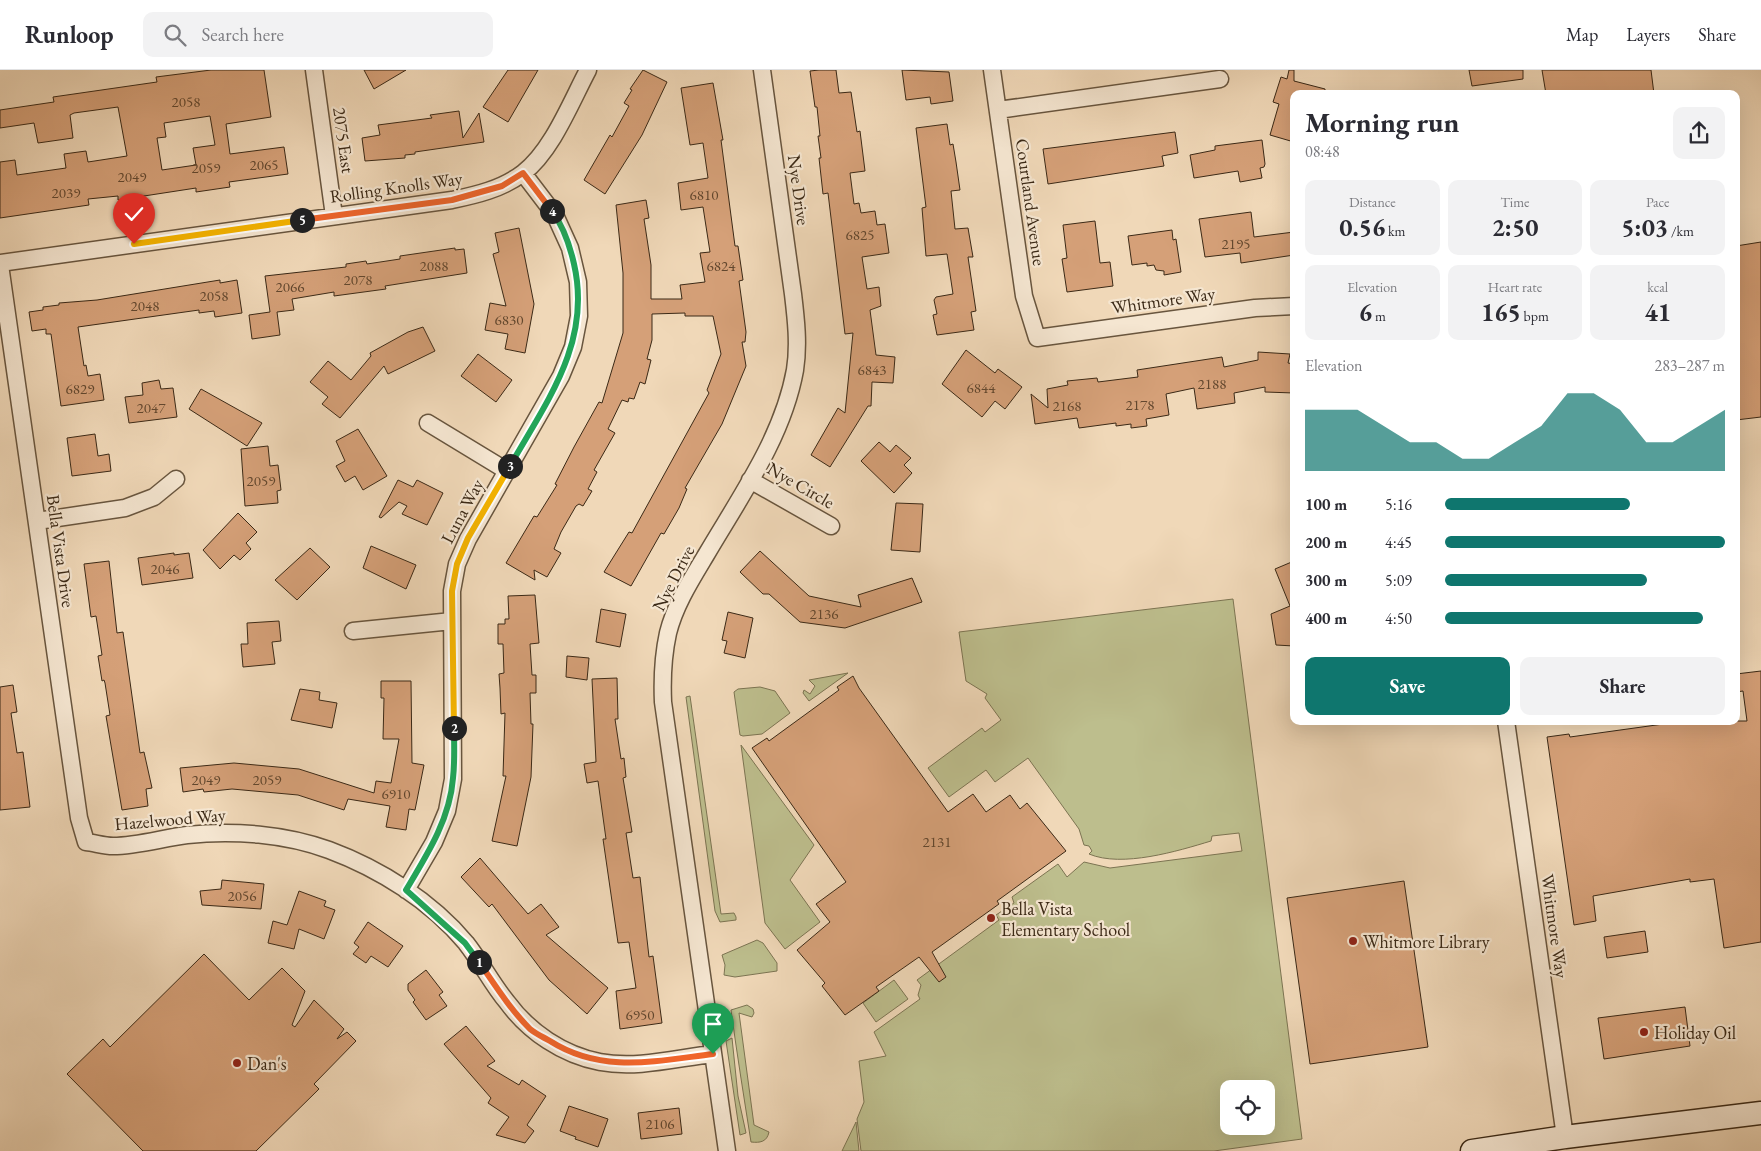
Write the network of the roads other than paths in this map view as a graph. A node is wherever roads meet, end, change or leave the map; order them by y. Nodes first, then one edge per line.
1 (314, 70) edge
2 (588, 70) edge
3 (762, 70) edge
4 (992, 70) edge
5 (1220, 79) dead end
6 (998, 110) junction
7 (523, 173) junction
8 (334, 216) junction
9 (0, 264) edge
10 (1290, 306) edge
11 (1037, 338) joint
12 (428, 423) dead end
13 (507, 471) junction
14 (176, 478) dead end
15 (750, 480) junction
16 (37, 521) junction
17 (831, 526) dead end
18 (452, 621) junction
19 (353, 631) dead end
20 (1507, 725) edge
21 (86, 842) joint
22 (406, 890) junction
23 (713, 1054) junction
24 (1761, 1112) edge
25 (1565, 1137) junction
26 (727, 1151) edge
27 (1472, 1151) edge

1 - 8 street, 2075 East
2 - 7 street, Rolling Knolls Way
3 - 15 street, Nye Drive
4 - 6 street, Courtland Avenue
5 - 6 street
6 - 11 street, Courtland Avenue
7 - 8 street, Rolling Knolls Way
7 - 13 street, Luna Way
8 - 9 street, Rolling Knolls Way
9 - 16 street, Bella Vista Drive
10 - 11 street, Whitmore Way
12 - 13 street
13 - 18 street, Luna Way
14 - 16 street
15 - 17 street, Nye Circle
15 - 23 street, Nye Drive
16 - 21 street, Bella Vista Drive
18 - 19 street
18 - 22 street, Luna Way
20 - 25 street, Whitmore Way
21 - 22 street, Hazelwood Way
22 - 23 street, Hazelwood Way
23 - 26 street, Nye Drive
24 - 25 main road
25 - 27 main road

